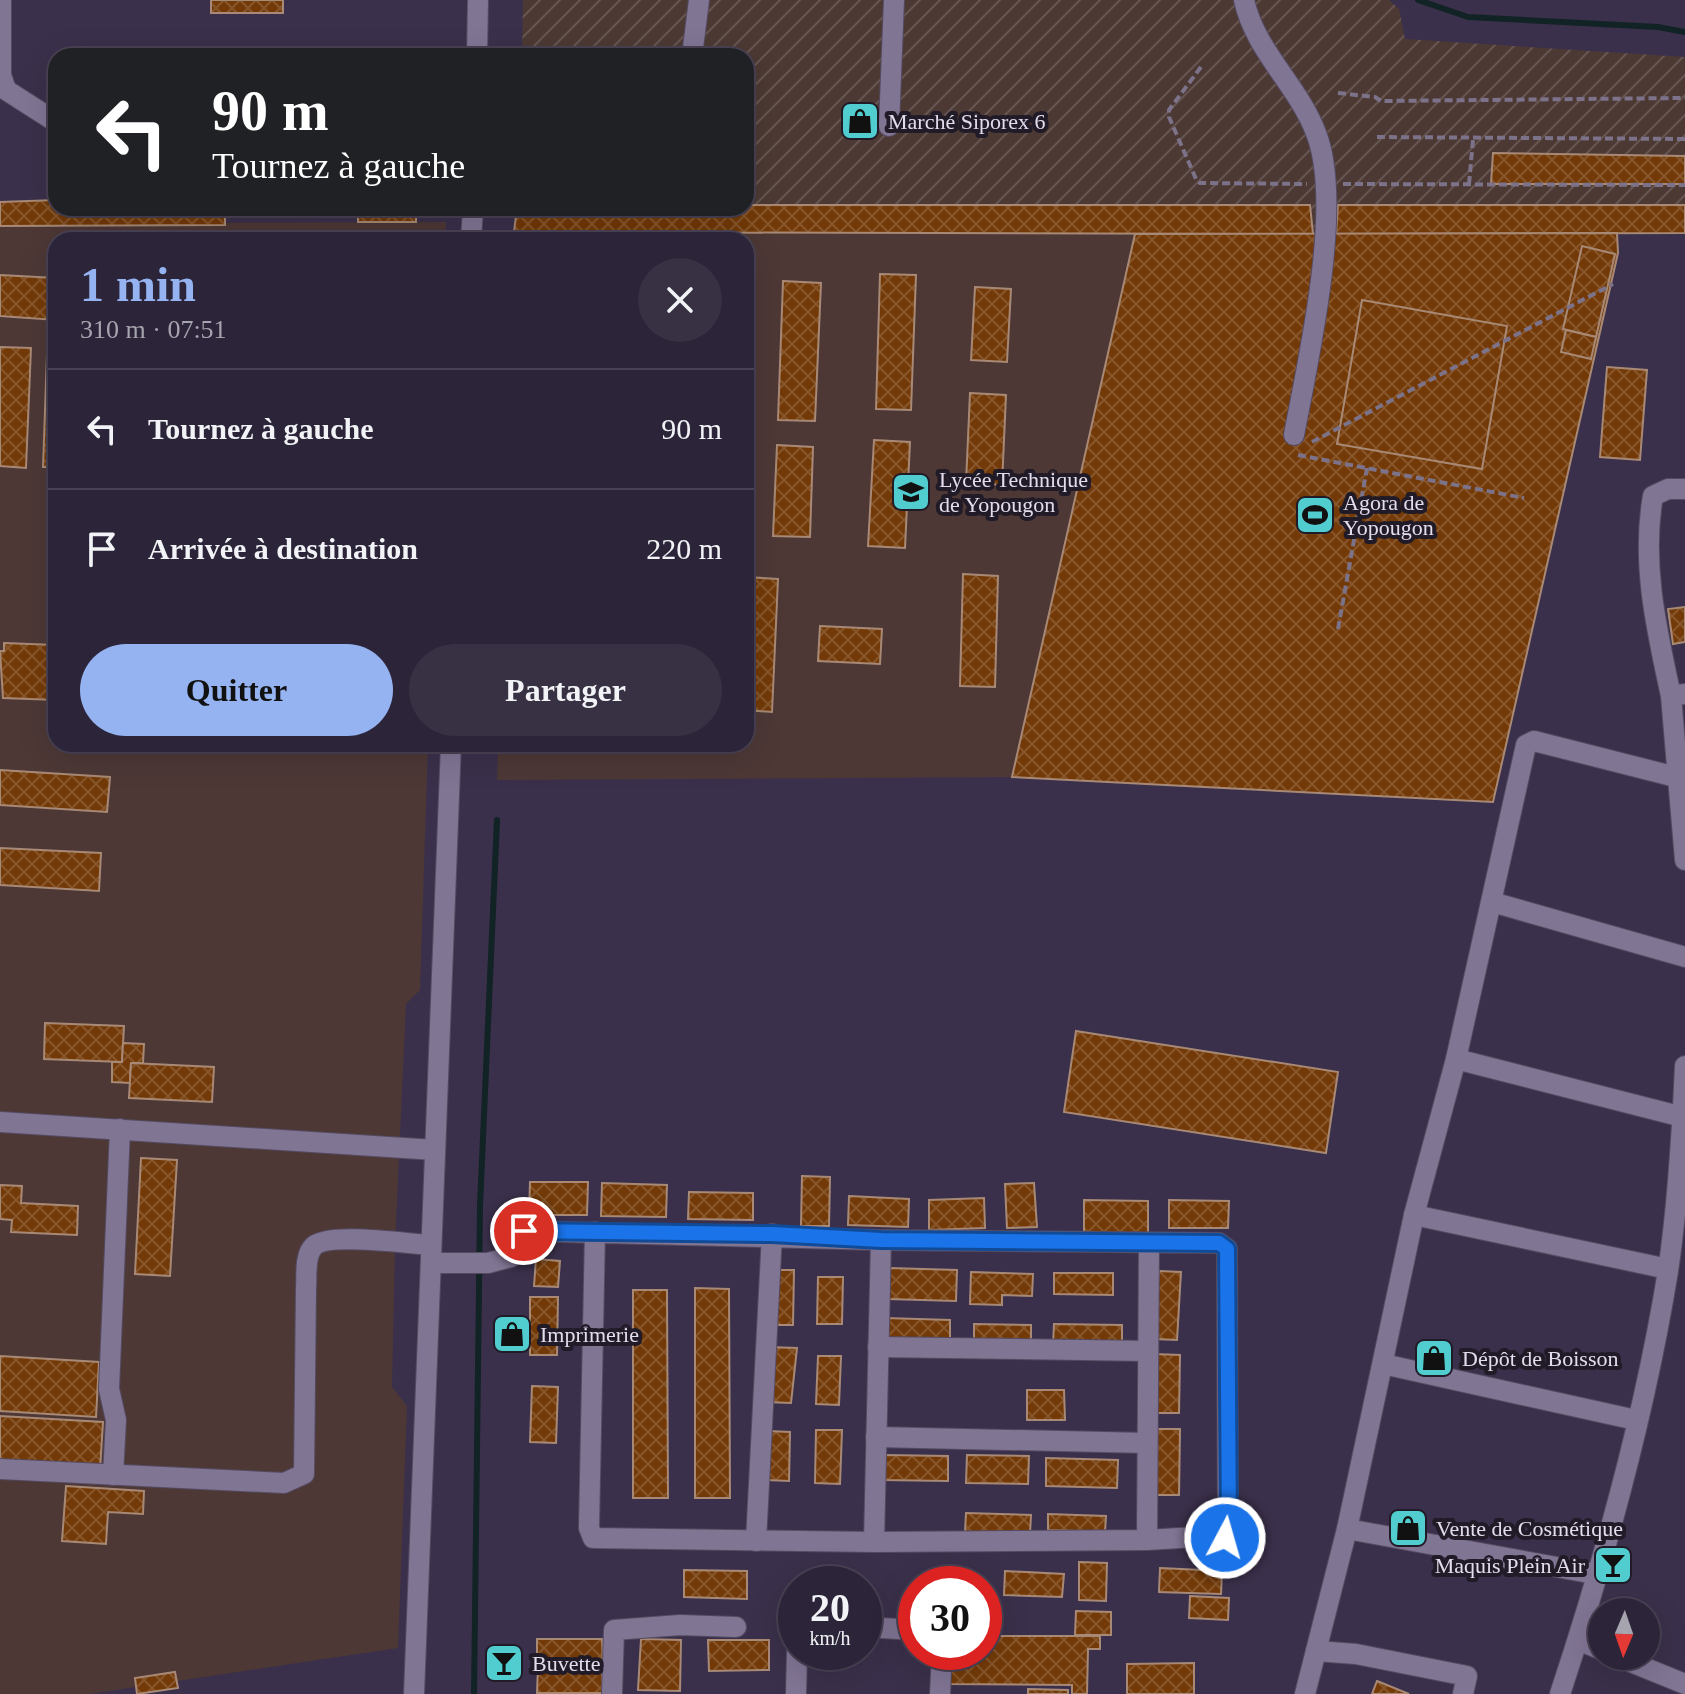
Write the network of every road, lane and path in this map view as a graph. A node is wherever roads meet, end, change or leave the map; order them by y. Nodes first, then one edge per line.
1 (1, 0) edge
2 (478, 0) edge
3 (699, 0) edge
4 (894, 0) edge
5 (1244, 0) edge
6 (477, 48) edge
7 (694, 48) edge
8 (1201, 67) dead end
9 (1338, 93) dead end
10 (1685, 98) edge
11 (48, 117) edge
12 (889, 126) dead end
13 (1377, 137) dead end
14 (1685, 139) edge
15 (1473, 140) junction
16 (1324, 184) junction
17 (1469, 184) junction
18 (1685, 185) edge
19 (1613, 284) dead end
20 (1294, 435) dead end
21 (1367, 468) junction
22 (1685, 489) edge
23 (1524, 498) dead end
24 (1338, 629) dead end
25 (1678, 695) edge
26 (451, 752) edge
27 (1680, 778) junction
28 (1685, 860) edge
29 (1492, 902) junction
30 (1685, 957) edge
31 (1456, 1059) junction
32 (1685, 1066) edge
33 (1683, 1117) junction
34 (0, 1122) edge
35 (120, 1129) junction
36 (435, 1150) junction
37 (1414, 1215) junction
38 (595, 1232) junction
39 (772, 1234) junction
40 (881, 1240) junction
41 (1149, 1243) junction
42 (431, 1254) junction
43 (1668, 1269) junction
44 (878, 1347) junction
45 (1148, 1351) junction
46 (1383, 1364) junction
47 (1636, 1420) junction
48 (876, 1437) junction
49 (1147, 1443) junction
50 (0, 1469) edge
51 (113, 1475) junction
52 (1347, 1529) junction
53 (1147, 1540) junction
54 (756, 1541) junction
55 (874, 1542) junction
56 (1595, 1574) junction
57 (736, 1627) dead end
58 (1578, 1640) junction
59 (1588, 1644) edge
60 (1316, 1651) junction
61 (797, 1670) edge
62 (941, 1670) edge
63 (1650, 1670) edge
64 (1685, 1684) edge
65 (414, 1694) edge
66 (612, 1694) edge
67 (796, 1694) edge
68 (940, 1694) edge
69 (1305, 1694) edge
70 (1463, 1694) edge
71 (1560, 1694) edge

1 - 11 street
2 - 6 street
3 - 7 street
4 - 12 street
5 - 16 street
8 - 16 path
9 - 10 path
13 - 15 path
14 - 15 path
15 - 17 path
16 - 17 path
16 - 20 street
17 - 18 path
19 - 21 path
21 - 23 path
21 - 24 path
22 - 25 street
25 - 27 street
26 - 36 street
27 - 28 street
27 - 29 street
29 - 30 street
29 - 31 street
31 - 33 street
31 - 37 street
32 - 33 street
33 - 43 street
34 - 35 street
35 - 36 street
35 - 51 street
36 - 42 street
37 - 43 street
37 - 46 street
38 - 39 street
38 - 42 street
38 - 54 street
39 - 40 street
39 - 54 street
40 - 41 street
40 - 44 street
41 - 45 street
41 - 53 street
42 - 51 street
42 - 65 street
43 - 47 street
44 - 45 street
44 - 48 street
45 - 49 street
46 - 47 street
46 - 52 street
47 - 56 street
48 - 49 street
48 - 55 street
49 - 53 street
50 - 51 street
52 - 56 street
52 - 60 street
53 - 55 street
54 - 55 street
56 - 58 street
57 - 66 street
58 - 59 street
58 - 71 street
60 - 69 street
60 - 70 street
61 - 67 street
62 - 68 street
63 - 64 street

